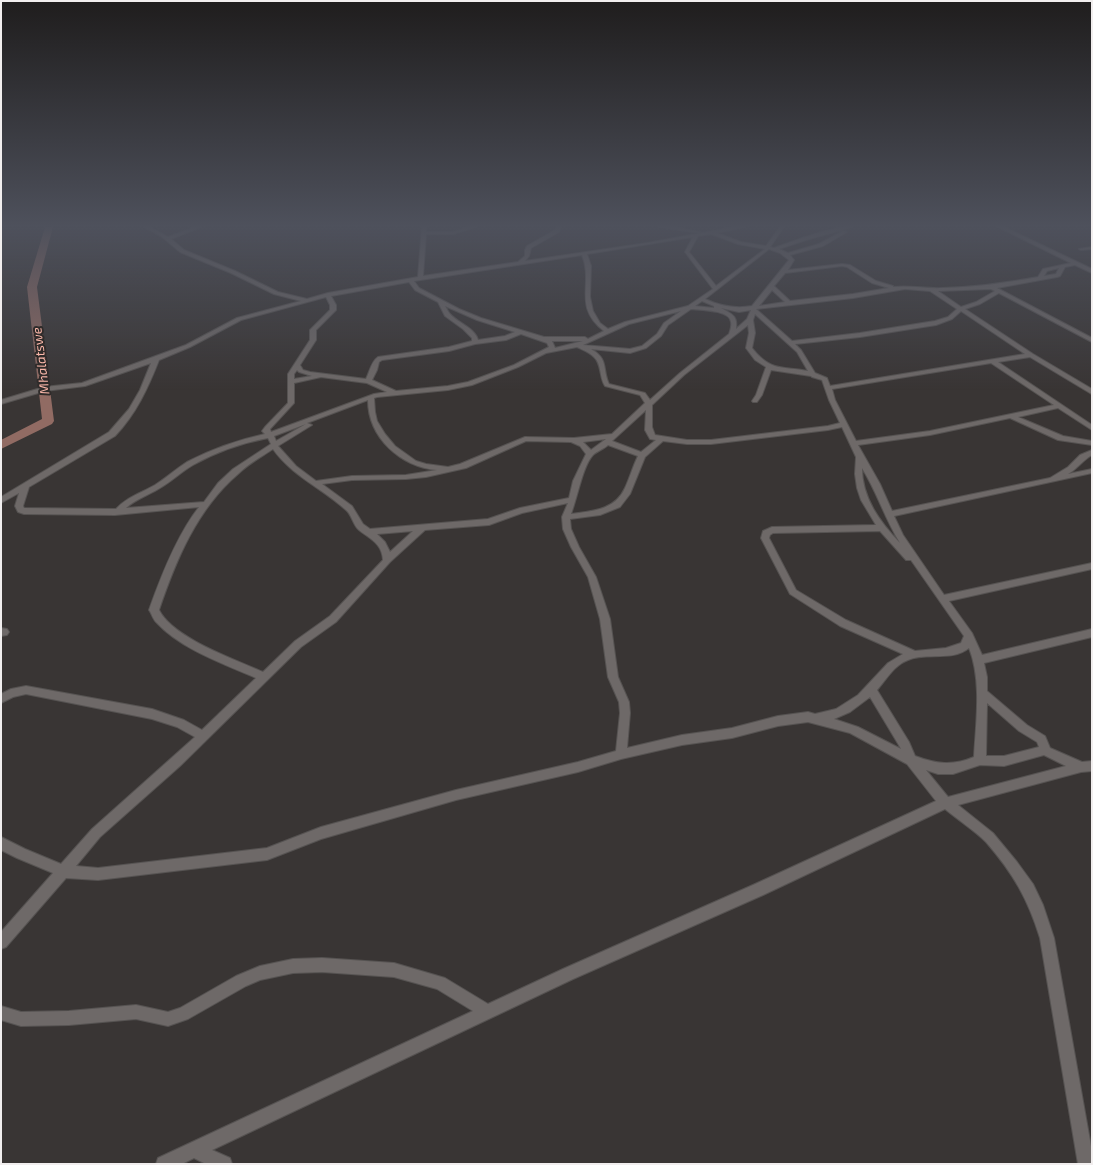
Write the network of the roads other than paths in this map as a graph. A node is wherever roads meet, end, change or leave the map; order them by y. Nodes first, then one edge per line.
1 (253, 281) edge
2 (399, 281) edge
3 (412, 281) edge
4 (588, 281) edge
5 (710, 281) edge
6 (726, 281) edge
7 (775, 281) edge
8 (1026, 281) edge
9 (874, 282) joint
10 (771, 286) junction
11 (992, 287) junction
12 (896, 288) junction
13 (716, 289) junction
14 (931, 289) junction
15 (880, 291) junction
16 (998, 291) junction
17 (328, 296) junction
18 (701, 299) junction
19 (306, 301) junction
20 (440, 301) junction
21 (789, 303) junction
22 (712, 304) junction
23 (691, 307) junction
24 (754, 308) junction
25 (960, 309) junction
26 (720, 310) junction
27 (740, 310) junction
28 (750, 320) junction
29 (520, 332) junction
30 (608, 332) junction
31 (732, 335) junction
32 (544, 339) junction
33 (592, 339) junction
34 (1092, 340) edge
35 (475, 342) junction
36 (791, 343) junction
37 (579, 346) junction
38 (545, 352) junction
39 (1031, 354) junction
40 (156, 359) junction
41 (992, 361) junction
42 (296, 365) junction
43 (768, 367) junction
44 (325, 376) junction
45 (814, 376) junction
46 (368, 381) junction
47 (290, 382) junction
48 (828, 388) junction
49 (1092, 392) edge
50 (394, 393) junction
51 (371, 397) junction
52 (755, 401) dead end
53 (1, 402) edge
54 (649, 404) junction
55 (1060, 406) junction
56 (321, 416) junction
57 (1012, 416) junction
58 (844, 424) junction
59 (1092, 428) edge
60 (270, 435) junction
61 (614, 436) junction
62 (660, 439) junction
63 (572, 440) junction
64 (607, 442) junction
65 (853, 444) junction
66 (1092, 444) edge
67 (273, 446) junction
68 (1092, 452) edge
69 (590, 454) junction
70 (643, 455) junction
71 (860, 457) junction
72 (448, 470) junction
73 (1092, 471) edge
74 (1052, 480) junction
75 (315, 483) junction
76 (25, 486) junction
77 (1, 500) edge
78 (573, 500) junction
79 (206, 504) junction
80 (119, 511) junction
81 (890, 514) junction
82 (566, 517) junction
83 (422, 528) junction
84 (882, 528) junction
85 (370, 532) junction
86 (387, 560) junction
87 (1092, 566) edge
88 (926, 577) junction
89 (943, 599) junction
90 (1092, 634) edge
91 (970, 636) junction
92 (915, 655) junction
93 (979, 660) junction
94 (264, 677) junction
95 (871, 690) junction
96 (982, 693) junction
97 (1, 699) edge
98 (808, 717) junction
99 (203, 736) junction
100 (1044, 750) junction
101 (621, 754) junction
102 (911, 760) junction
103 (980, 760) junction
104 (1086, 767) edge
105 (945, 803) junction
106 (1, 843) edge
107 (63, 871) junction
108 (1, 942) edge
109 (488, 1012) junction
110 (1, 1013) edge
111 (194, 1150) junction
112 (164, 1164) edge
113 (224, 1164) edge
114 (1086, 1164) edge

1 - 19 street
2 - 17 street
3 - 20 street
4 - 30 street
5 - 13 street
6 - 13 street
7 - 10 street
8 - 11 street
9 - 12 street
9 - 15 street
10 - 21 street
10 - 24 street
11 - 14 street
11 - 16 street
12 - 14 street
12 - 15 street
13 - 18 street
14 - 25 street
15 - 21 street
16 - 25 street
16 - 34 street
17 - 19 street
17 - 42 street
18 - 22 street
18 - 23 street
19 - 40 street
20 - 29 street
20 - 35 street
21 - 24 street
22 - 26 street
22 - 27 street
23 - 26 street
23 - 30 street
23 - 37 street
24 - 27 street
24 - 28 street
24 - 36 street
25 - 36 street
25 - 39 street
26 - 27 street
26 - 31 street
28 - 31 street
28 - 43 street
29 - 32 street
29 - 35 street
30 - 33 street
31 - 54 street
32 - 33 street
32 - 38 street
33 - 37 street
35 - 46 street
36 - 45 street
37 - 38 street
37 - 54 street
38 - 50 street
39 - 41 street
39 - 49 street
40 - 53 street
40 - 76 street
41 - 48 street
41 - 55 street
42 - 44 street
42 - 47 street
43 - 45 street
43 - 52 street
44 - 46 street
44 - 47 street
45 - 48 street
46 - 50 street
47 - 60 street
48 - 58 street
50 - 51 street
51 - 56 street
51 - 72 street
54 - 61 street
54 - 62 street
55 - 57 street
55 - 59 street
56 - 60 street
56 - 67 street
57 - 65 street
57 - 66 street
58 - 62 street
58 - 65 street
60 - 67 street
60 - 80 street
61 - 63 street
61 - 64 street
62 - 70 street
63 - 69 street
63 - 72 street
64 - 69 street
64 - 70 street
65 - 71 street
67 - 75 street
67 - 79 street
68 - 74 street
69 - 78 street
70 - 82 street
71 - 81 street
71 - 84 street
72 - 75 street
73 - 74 street
74 - 81 street
75 - 85 street
76 - 77 street
76 - 80 street
78 - 82 street
78 - 83 street
79 - 80 street
79 - 94 street
81 - 88 street
82 - 101 street
83 - 85 street
83 - 86 street
84 - 88 street
84 - 92 street
85 - 86 street
86 - 94 street
87 - 89 street
88 - 89 street
89 - 91 street
90 - 93 street
91 - 92 street
91 - 93 street
92 - 95 street
93 - 96 street
94 - 99 street
95 - 98 street
95 - 102 street
96 - 100 street
96 - 103 street
97 - 99 street
98 - 101 street
98 - 102 street
99 - 107 street
100 - 103 street
100 - 104 street
101 - 107 street
102 - 103 street
102 - 105 street
104 - 105 street
105 - 109 street
105 - 114 street
106 - 107 street
107 - 108 street
109 - 110 street
109 - 111 street
111 - 112 street
111 - 113 street

